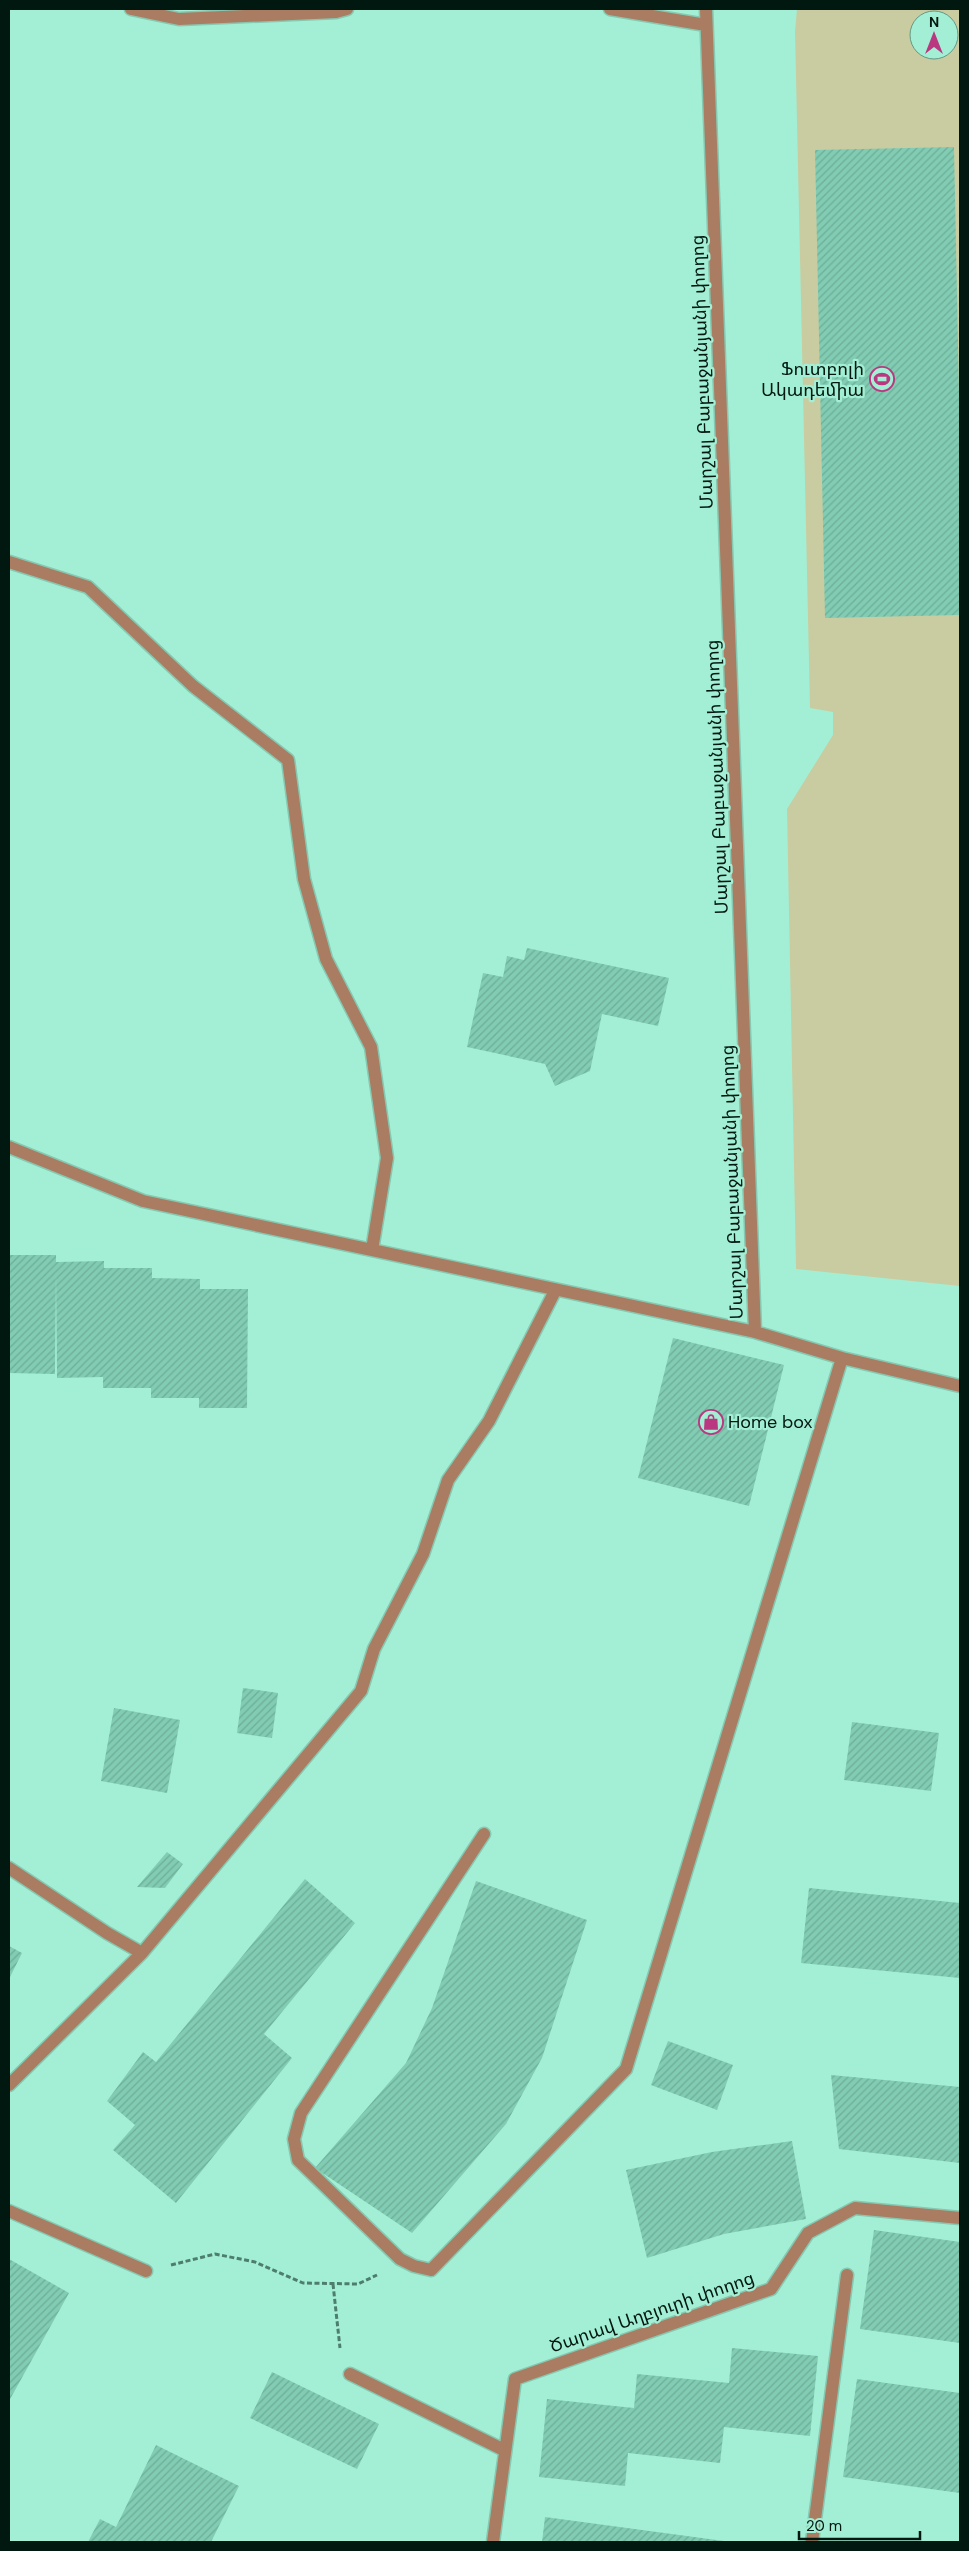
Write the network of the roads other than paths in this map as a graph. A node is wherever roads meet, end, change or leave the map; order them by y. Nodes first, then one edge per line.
1 (130, 9) edge
2 (347, 9) edge
3 (610, 9) edge
4 (706, 9) edge
5 (706, 25) junction
6 (9, 562) edge
7 (9, 1147) edge
8 (372, 1250) junction
9 (555, 1290) junction
10 (755, 1332) junction
11 (842, 1358) junction
12 (960, 1386) edge
13 (484, 1834) dead end
14 (9, 1868) edge
15 (142, 1954) junction
16 (9, 2084) edge
17 (9, 2211) edge
18 (960, 2218) edge
19 (146, 2271) road end
20 (847, 2276) dead end
21 (350, 2374) road end
22 (504, 2450) junction
23 (493, 2542) edge
24 (812, 2542) edge

1 - 2 street
3 - 5 street
4 - 5 street, Մարշալ Բաբաջանյանի փողոց
5 - 10 street, Մարշալ Բաբաջանյանի փողոց
6 - 8 street
7 - 8 street
8 - 9 street
9 - 10 street
9 - 15 street
10 - 11 street, Մարշալ Բաբաջանյանի փողոց
11 - 12 street, Մարշալ Բաբաջանյանի փողոց
11 - 13 street
14 - 15 street
15 - 16 street
17 - 19 street
18 - 22 street, Ծարավ Աղբյուրի փողոց
20 - 24 street
21 - 22 street
22 - 23 street, Ծարավ Աղբյուրի փողոց

